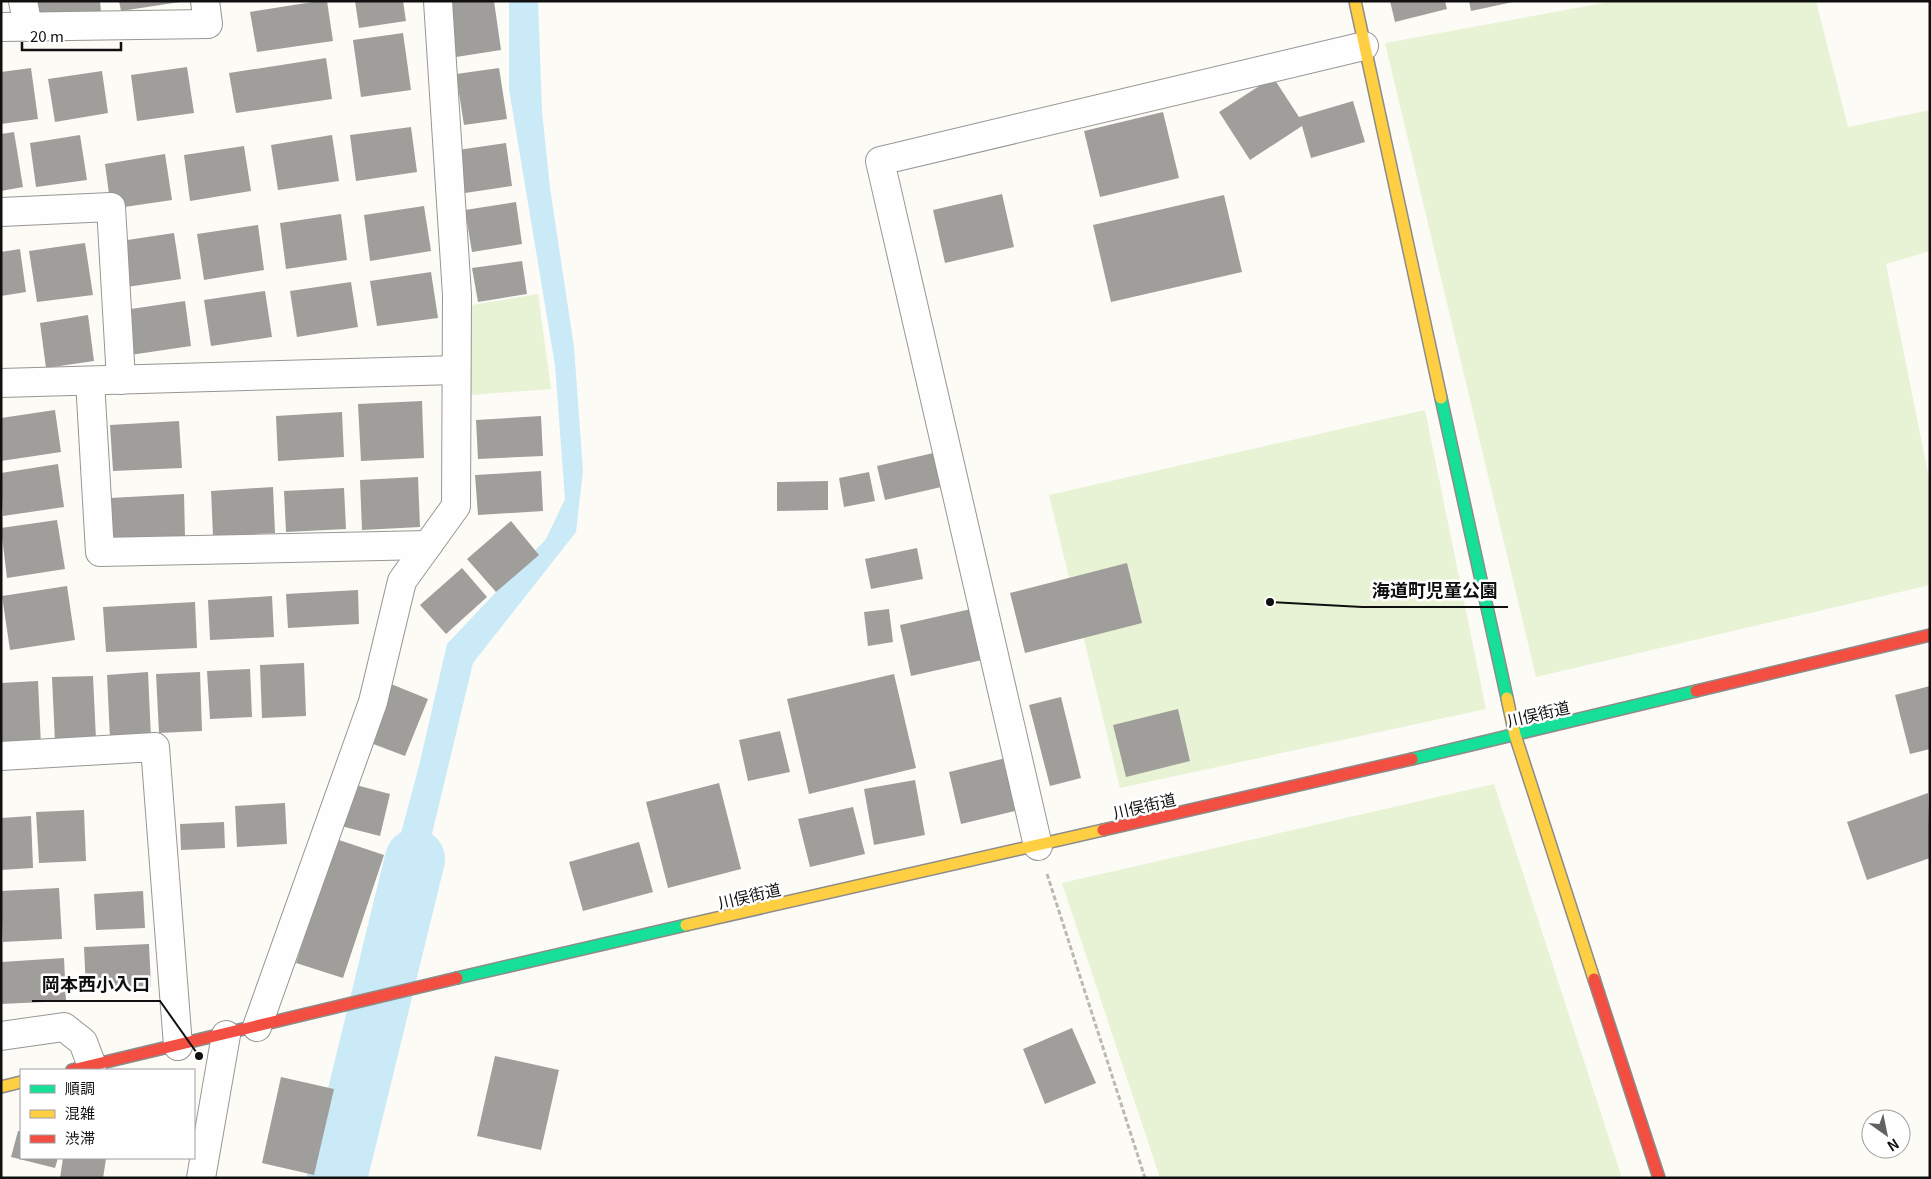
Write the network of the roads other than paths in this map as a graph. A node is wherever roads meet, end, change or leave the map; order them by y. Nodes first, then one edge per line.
1 (205, 1) edge
2 (438, 1) edge
3 (1355, 1) edge
4 (26, 14) edge
5 (1, 28) edge
6 (1364, 46) junction
7 (1, 212) edge
8 (456, 370) junction
9 (121, 380) junction
10 (90, 381) junction
11 (1, 383) edge
12 (428, 545) junction
13 (1930, 635) edge
14 (1515, 735) junction
15 (1, 756) edge
16 (1038, 846) junction
17 (257, 1027) junction
18 (226, 1034) junction
19 (1, 1036) edge
20 (178, 1046) junction
21 (82, 1068) edge
22 (20, 1082) edge
23 (1, 1087) edge
24 (201, 1178) edge
25 (1659, 1178) edge

1 - 4 street
2 - 8 street
3 - 6 main road
4 - 5 street
6 - 14 main road
6 - 16 street
7 - 9 street
8 - 9 street
8 - 12 street
9 - 10 street
10 - 11 street
10 - 12 street
12 - 17 street
13 - 14 main road, 川俣街道
14 - 16 main road, 川俣街道
14 - 25 main road
15 - 20 street
16 - 17 main road, 川俣街道
17 - 18 main road, 川俣街道
18 - 20 main road, 川俣街道
18 - 24 street
19 - 21 street
20 - 21 main road, 川俣街道
22 - 23 main road

